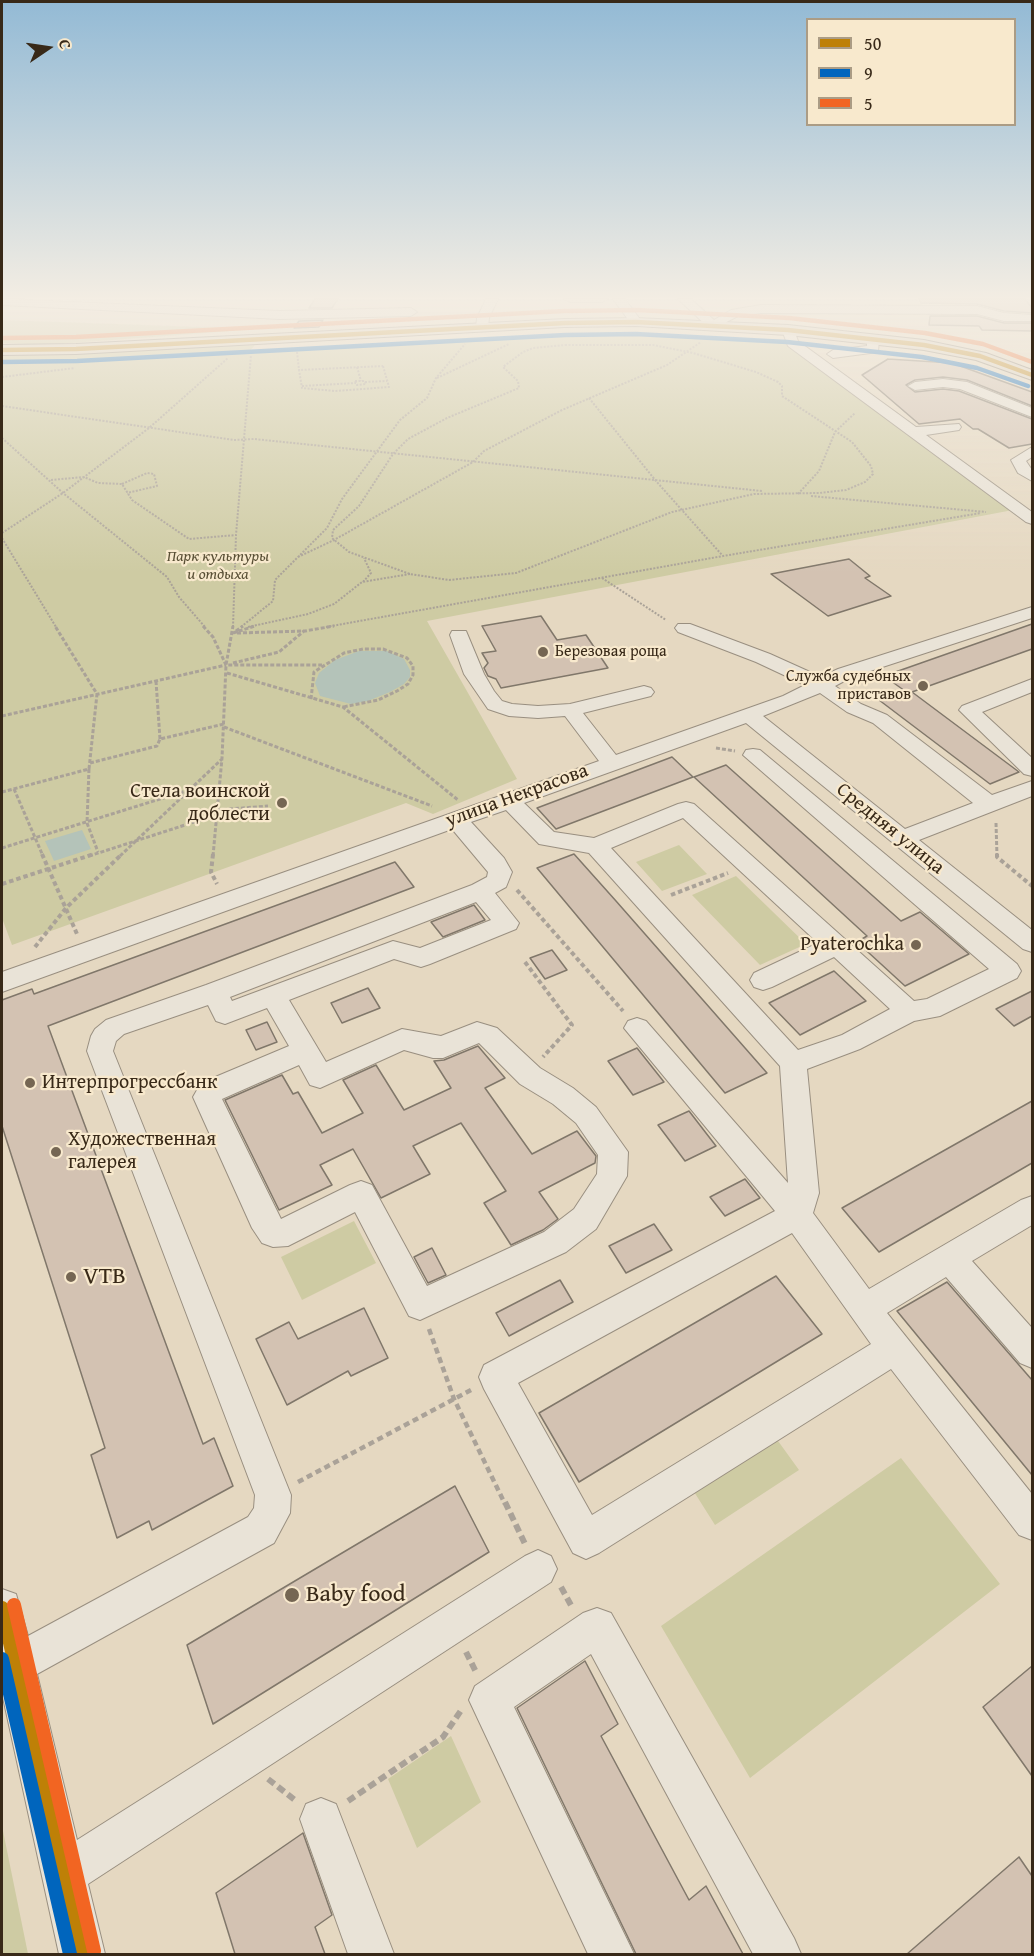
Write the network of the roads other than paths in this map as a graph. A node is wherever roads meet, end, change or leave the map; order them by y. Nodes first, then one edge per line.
1 (856, 390) edge
2 (975, 390) edge
3 (1032, 413) edge
4 (954, 427) dead end
5 (913, 432) junction
6 (1032, 451) edge
7 (1032, 476) edge
8 (1032, 502) edge
9 (1014, 506) junction
10 (1032, 519) edge
11 (1032, 612) edge
12 (684, 628) road end
13 (459, 635) dead end
14 (821, 685) junction
15 (1032, 685) edge
16 (644, 692) dead end
17 (570, 710) junction
18 (748, 714) junction
19 (753, 755) dead end
20 (611, 762) junction
21 (1032, 769) edge
22 (1032, 788) edge
23 (508, 800) junction
24 (992, 803) junction
25 (456, 814) junction
26 (902, 838) junction
27 (596, 846) junction
28 (490, 881) junction
29 (1032, 943) edge
30 (837, 945) junction
31 (5, 980) edge
32 (763, 980) dead end
33 (215, 992) junction
34 (273, 996) junction
35 (909, 1011) junction
36 (637, 1028) road end
37 (305, 1051) junction
38 (793, 1063) junction
39 (1032, 1209) edge
40 (797, 1215) junction
41 (949, 1258) junction
42 (864, 1309) junction
43 (896, 1347) junction
44 (1032, 1352) edge
45 (1032, 1522) edge
46 (548, 1576) road end
47 (2, 1608) edge
48 (15, 1665) junction
49 (321, 1819) road end
50 (63, 1874) junction
51 (82, 1954) edge
52 (371, 1954) edge
53 (611, 1954) edge
54 (778, 1954) edge

1 - 5 street
2 - 3 street
4 - 5 street
5 - 9 street
6 - 7 street
8 - 9 street
9 - 10 street
11 - 14 street, улица Некрасова
12 - 14 street
13 - 17 street
14 - 18 street, улица Некрасова
14 - 24 street
15 - 21 street
16 - 17 street
17 - 20 street
18 - 20 street, улица Некрасова
18 - 26 street, Средняя улица
19 - 35 street
20 - 23 street, улица Некрасова
22 - 24 street
23 - 25 street, улица Некрасова
23 - 27 street
24 - 26 street
25 - 28 street
25 - 31 street, улица Некрасова
26 - 29 street, Средняя улица
27 - 30 street
27 - 38 street
28 - 33 street
28 - 34 street
30 - 32 street
30 - 35 street
33 - 34 street
33 - 48 street
34 - 37 street
35 - 38 street
36 - 40 street
37 - 37 street
38 - 40 street
39 - 41 street
40 - 42 street
40 - 43 street
41 - 42 street
41 - 44 street
42 - 43 street
43 - 45 street
46 - 50 street
47 - 48 street
48 - 50 street
49 - 52 street
50 - 51 street
53 - 54 street

